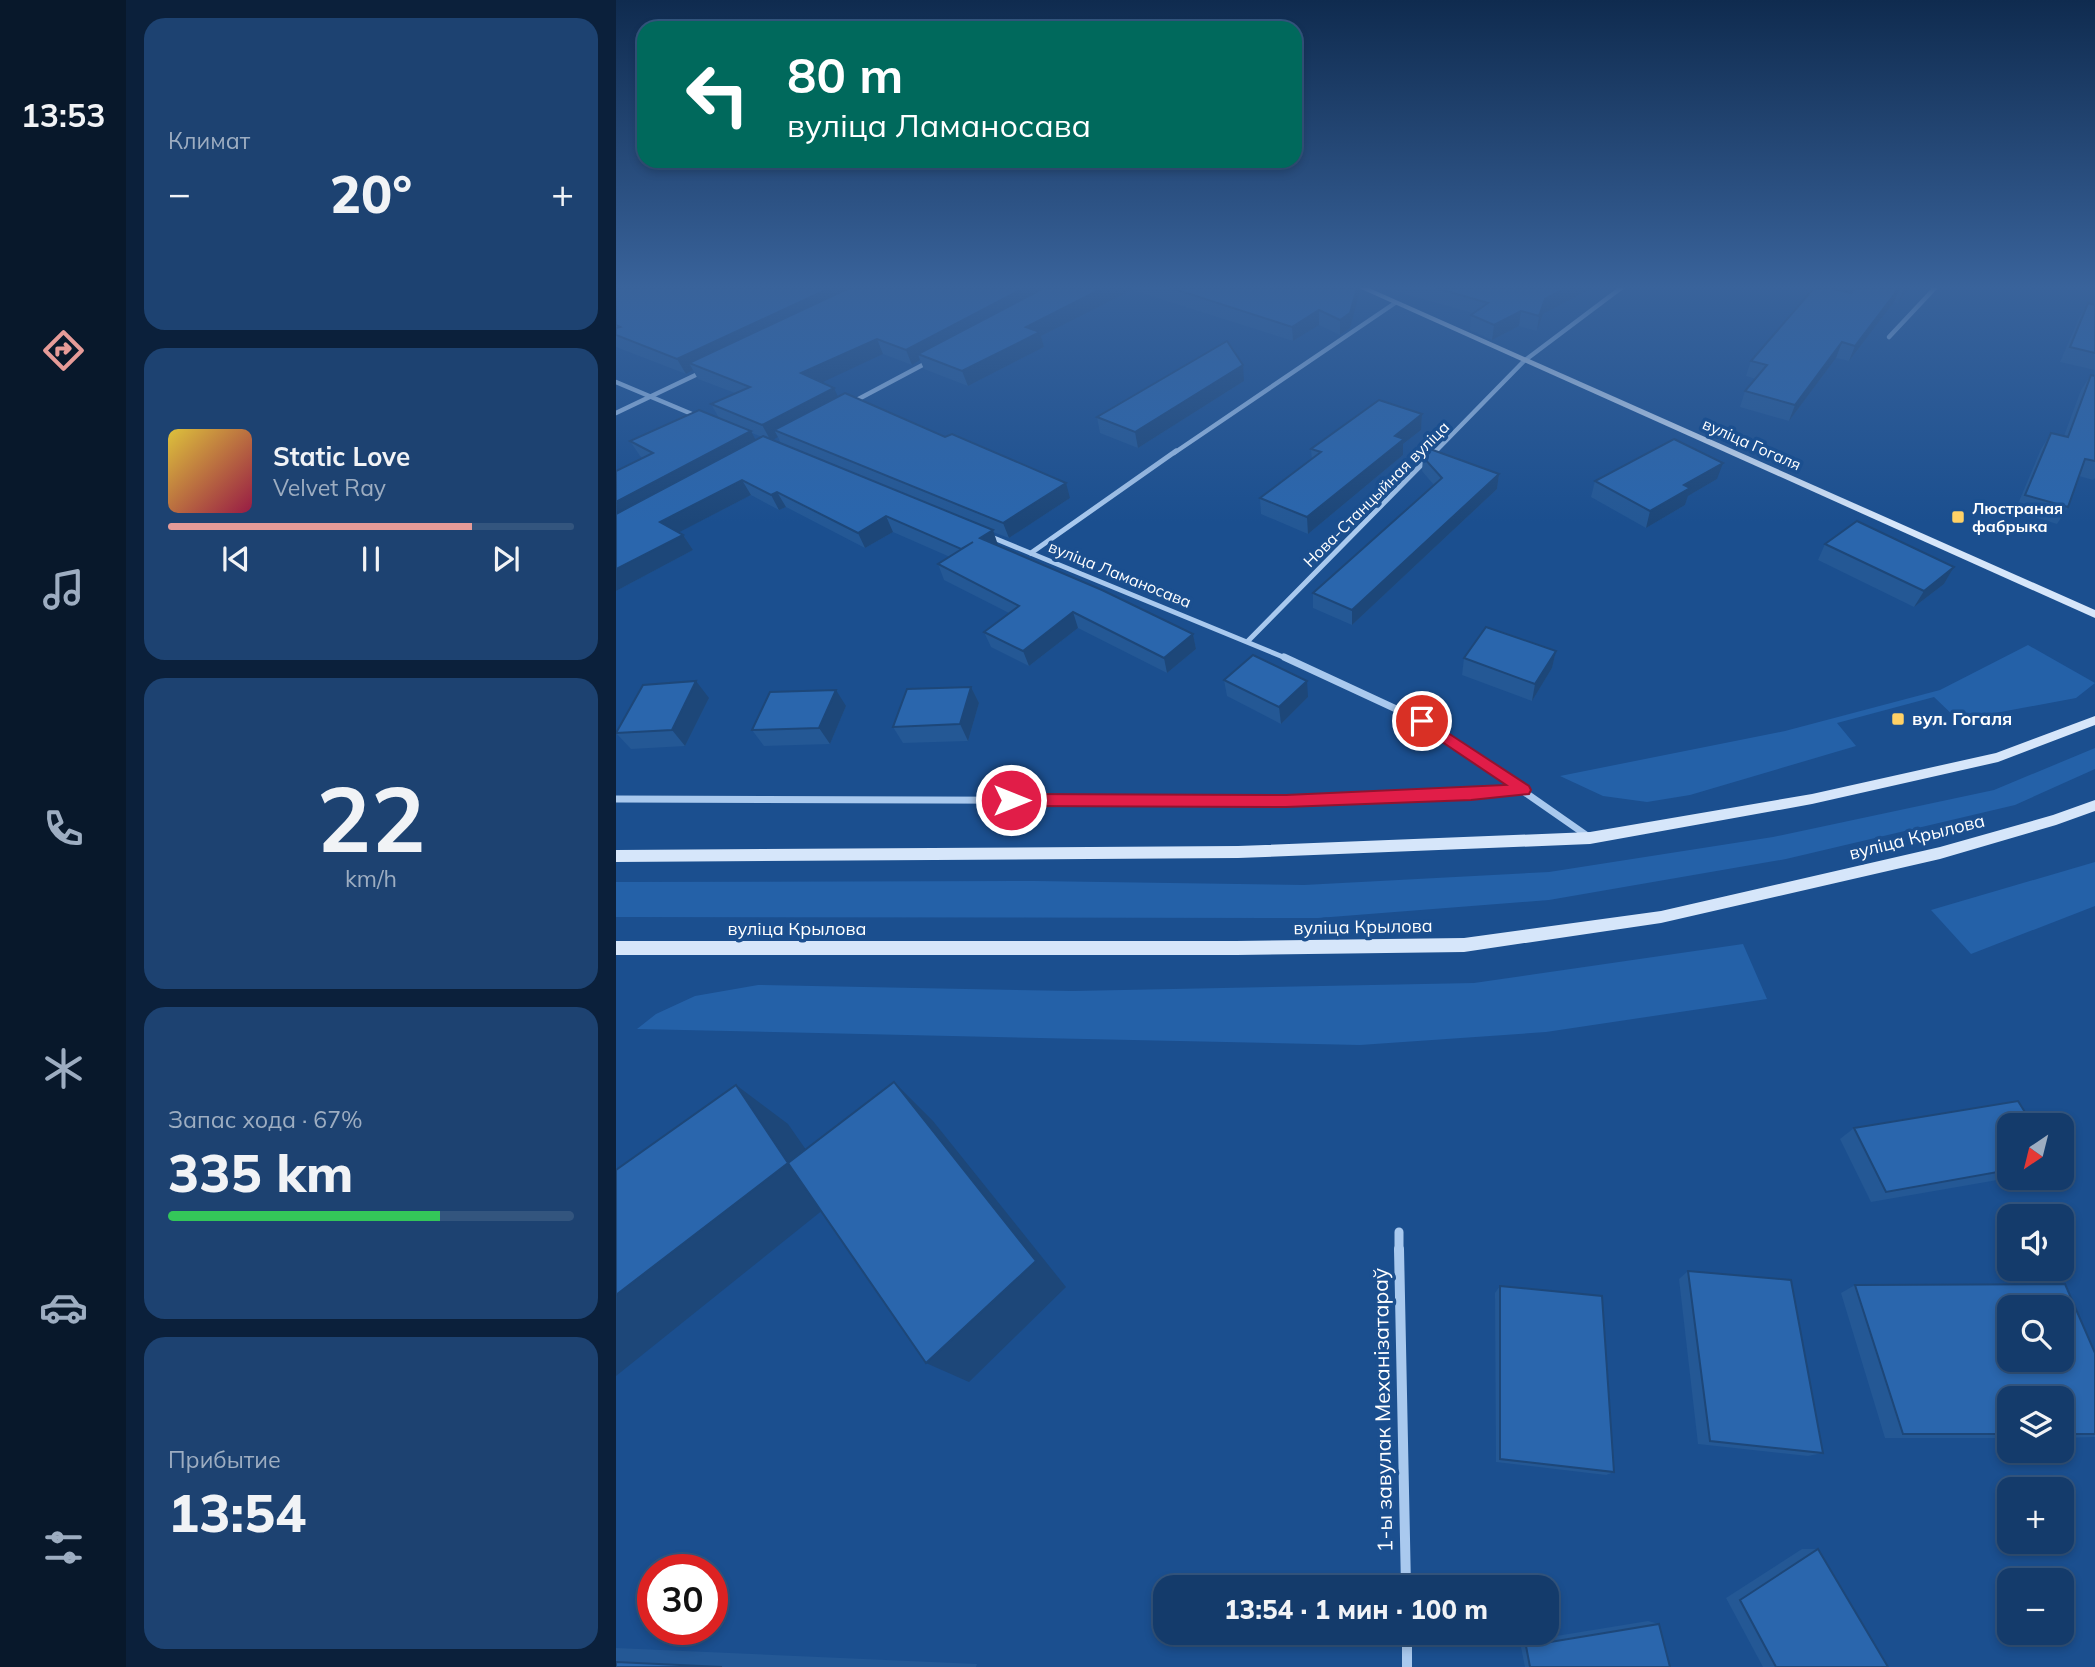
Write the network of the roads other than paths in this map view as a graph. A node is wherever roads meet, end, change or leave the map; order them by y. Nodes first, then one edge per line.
1 (713, 366) edge
2 (920, 366) edge
3 (1302, 366) edge
4 (1519, 366) edge
5 (1535, 366) edge
6 (616, 382) edge
7 (651, 396) junction
8 (844, 407) edge
9 (616, 413) edge
10 (711, 421) edge
11 (981, 533) edge
12 (1031, 553) junction
13 (2095, 614) edge
14 (1248, 641) junction
15 (2095, 720) edge
16 (1523, 790) junction
17 (616, 799) edge
18 (2095, 805) edge
19 (1590, 838) junction
20 (616, 856) edge
21 (616, 948) edge
22 (1399, 1232) dead end
23 (1406, 1575) edge
24 (1407, 1645) edge
25 (1408, 1667) edge

1 - 7 street
2 - 8 street
3 - 12 street
4 - 14 street, Нова-Станцыйная вуліца
5 - 13 main road, вуліца Гогаля
6 - 7 street
7 - 9 street
7 - 10 street
11 - 12 street, вуліца Ламаносава
12 - 14 street, вуліца Ламаносава
14 - 16 street, вуліца Ламаносава
15 - 19 main road
16 - 17 street
16 - 19 street, вуліца Ламаносава
18 - 21 main road, вуліца Крылова
19 - 20 main road
22 - 23 street, 1-ы завулак Механізатараў
24 - 25 street

